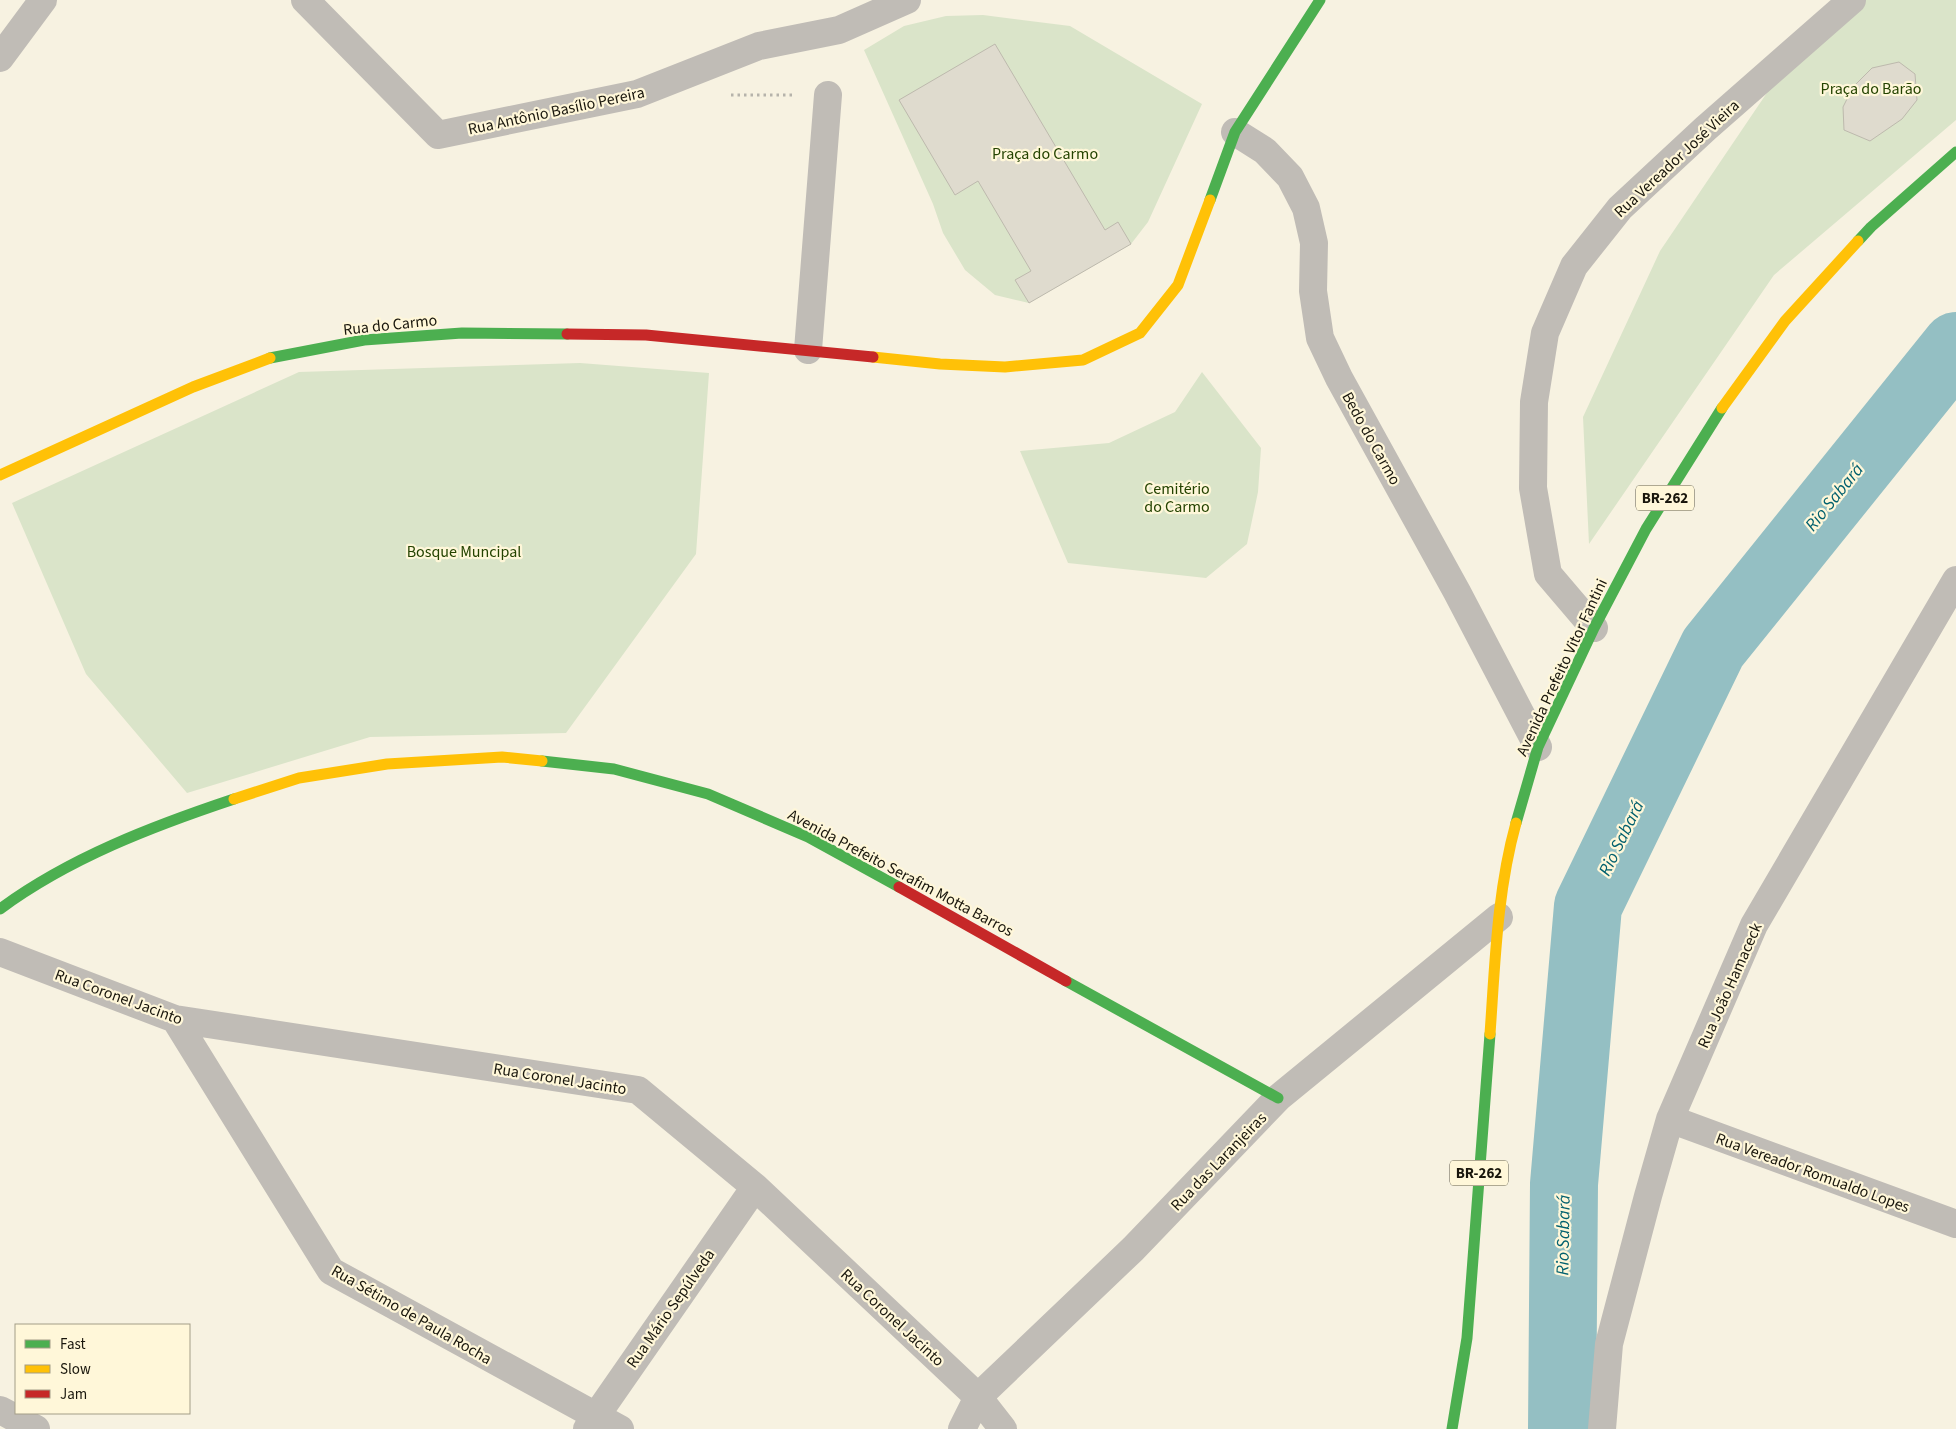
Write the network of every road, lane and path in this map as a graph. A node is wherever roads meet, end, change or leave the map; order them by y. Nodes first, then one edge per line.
1 (43, 0) edge
2 (306, 0) edge
3 (907, 0) edge
4 (1320, 0) edge
5 (1852, 0) edge
6 (0, 58) edge
7 (828, 95) dead end
8 (1236, 132) junction
9 (1956, 152) edge
10 (808, 350) junction
11 (0, 475) edge
12 (1956, 580) edge
13 (1594, 628) junction
14 (1538, 747) junction
15 (0, 909) edge
16 (1499, 917) junction
17 (0, 952) edge
18 (175, 1019) junction
19 (1278, 1098) junction
20 (1670, 1120) junction
21 (755, 1187) junction
22 (1956, 1224) edge
23 (978, 1397) junction
24 (0, 1410) edge
25 (591, 1423) edge
26 (36, 1429) edge
27 (620, 1429) edge
28 (962, 1429) edge
29 (1002, 1429) edge
30 (1452, 1429) edge
31 (1602, 1429) edge

1 - 6 street
2 - 3 street, Rua Antônio Basílio Pereira
4 - 8 main road, Rua do Carmo
5 - 13 street, Rua Vereador José Vieira
7 - 10 street
8 - 10 main road, Rua do Carmo
8 - 14 street, Bedo do Carmo
9 - 13 main road, Avenida Prefeito Vitor Fantini / BR-262
10 - 11 main road, Rua do Carmo
12 - 20 street, Rua João Hamaceck
13 - 14 main road, Avenida Prefeito Vitor Fantini / BR-262
14 - 16 main road, Avenida Prefeito Vitor Fantini / BR-262
15 - 19 main road, Avenida Prefeito Serafim Motta Barros
16 - 19 street, Rua das Laranjeiras
16 - 30 main road, Avenida Prefeito Vitor Fantini / BR-262
17 - 18 street, Rua Coronel Jacinto
18 - 21 street, Rua Coronel Jacinto
18 - 25 street, Rua Sétimo de Paula Rocha
19 - 23 street, Rua das Laranjeiras
20 - 22 street, Rua Vereador Romualdo Lopes
20 - 31 street, Rua João Hamaceck
21 - 23 street, Rua Coronel Jacinto
21 - 25 street, Rua Mário Sepúlveda
23 - 28 street, Rua das Laranjeiras
23 - 29 street, Rua Coronel Jacinto
24 - 26 street
25 - 27 street, Rua Sétimo de Paula Rocha

